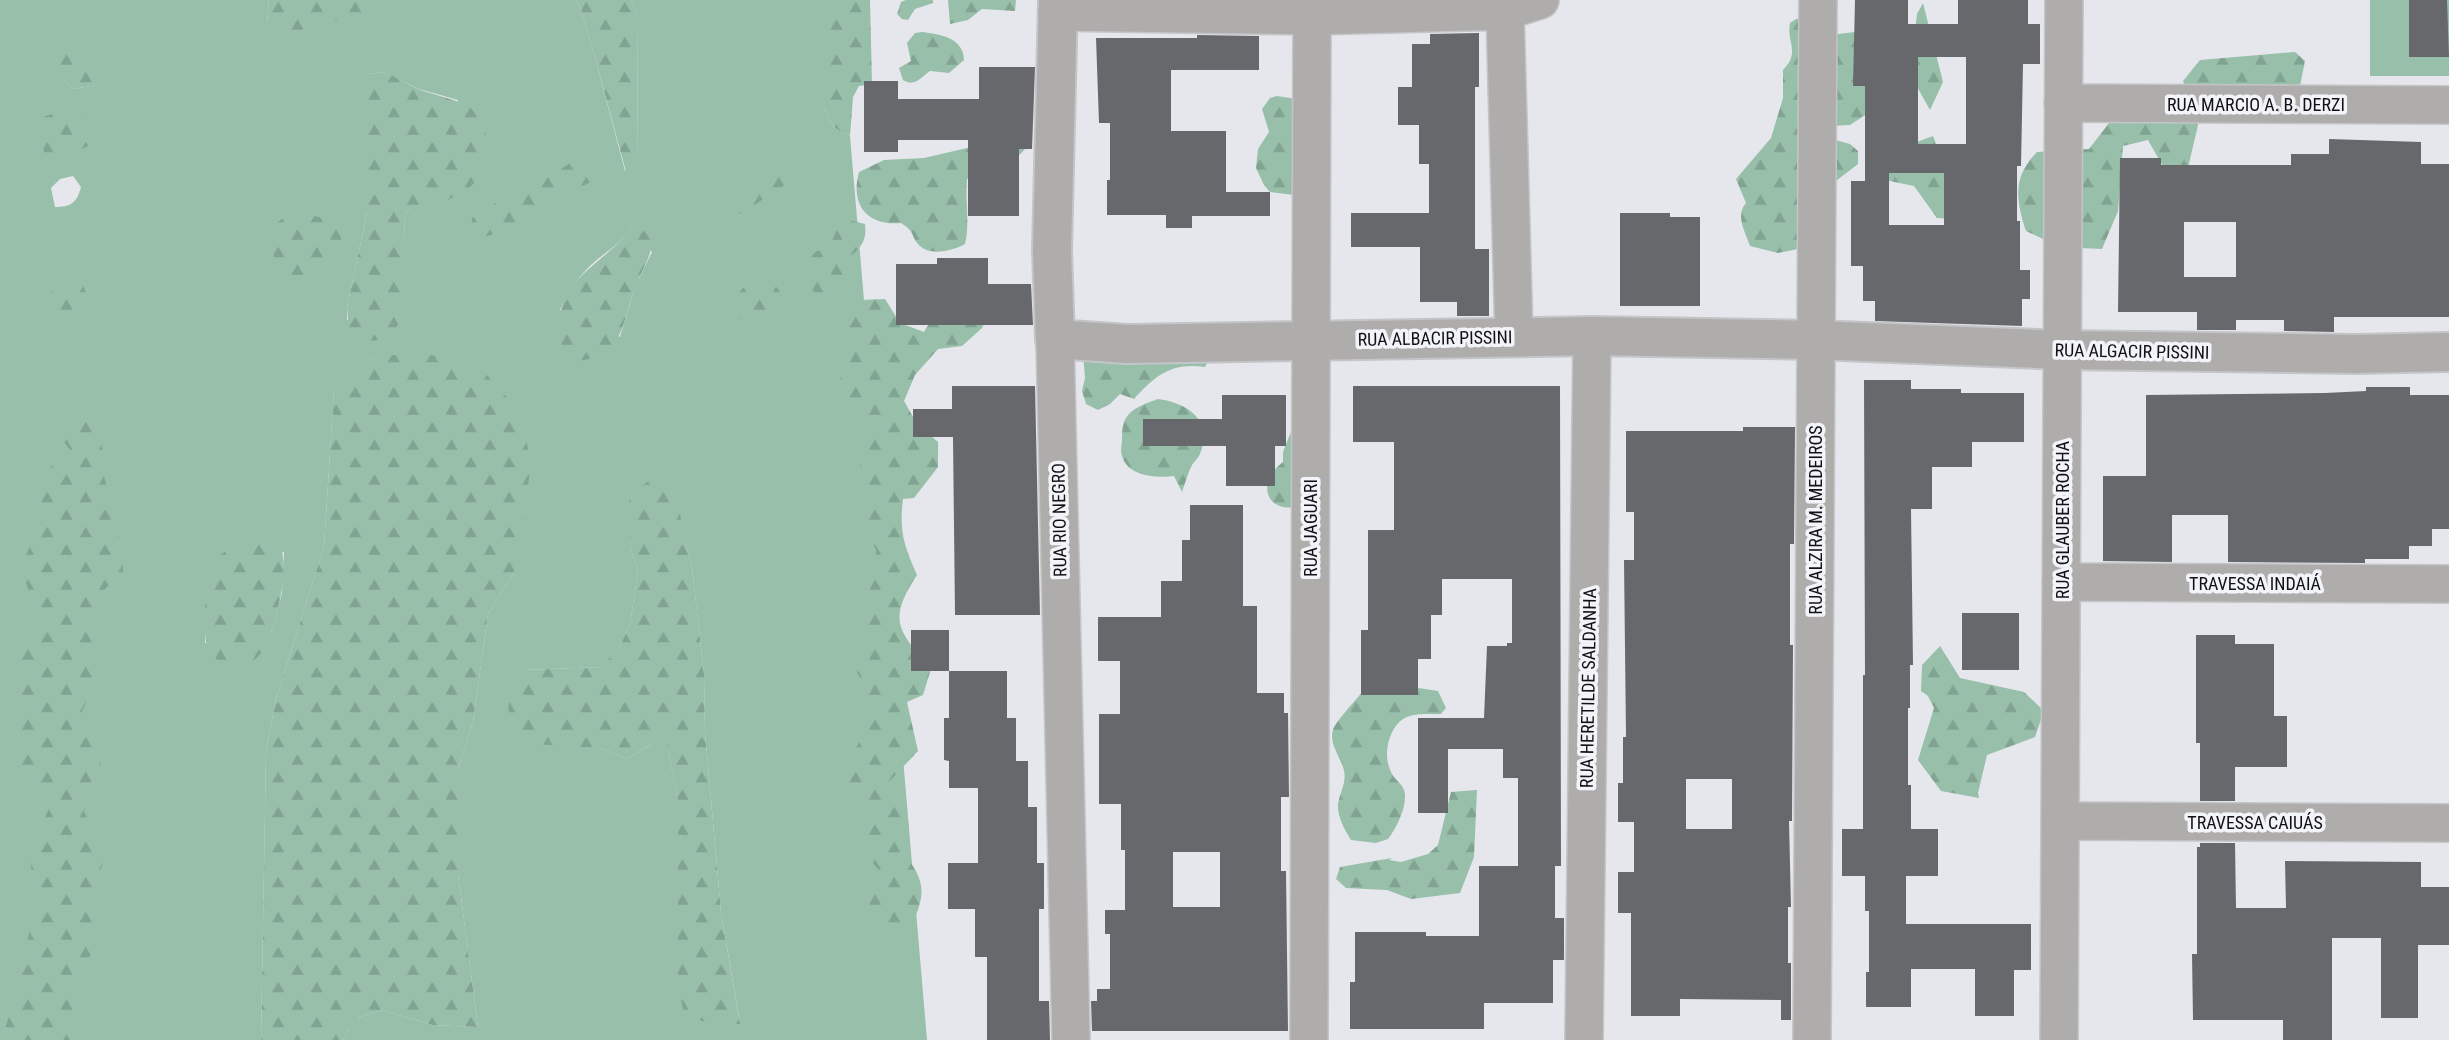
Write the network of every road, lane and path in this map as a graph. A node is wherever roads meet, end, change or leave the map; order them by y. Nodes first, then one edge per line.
1 (1540, 0) edge
2 (1818, 0) edge
3 (2064, 0) edge
4 (1058, 6) edge
5 (1505, 11) junction
6 (1312, 16) junction
7 (2063, 103) junction
8 (2449, 105) edge
9 (1592, 336) junction
10 (1514, 337) junction
11 (1055, 339) junction
12 (1310, 339) junction
13 (1816, 340) junction
14 (2063, 351) junction
15 (2449, 352) edge
16 (2062, 582) junction
17 (2449, 584) edge
18 (2061, 821) junction
19 (2449, 823) edge
20 (1071, 1040) edge
21 (1308, 1040) edge
22 (1584, 1040) edge
23 (1812, 1040) edge
24 (2059, 1040) edge

1 - 5 street
2 - 13 street, RUA ALZIRA M. MEDEIROS
3 - 7 street, RUA GLAUBER ROCHA
4 - 6 street
4 - 11 street, RUA RIO NEGRO
5 - 6 street
5 - 10 street
6 - 12 street, RUA JAGUARI
7 - 8 street, RUA MARCIO A. B. DERZI
7 - 14 street, RUA GLAUBER ROCHA
9 - 10 street, RUA ALBACIR PISSINI
9 - 13 street, RUA ALBACIR PISSINI
9 - 22 street, RUA HERETILDE SALDANHA
10 - 12 street, RUA ALBACIR PISSINI
11 - 12 street, RUA ALBACIR PISSINI
11 - 20 street, RUA RIO NEGRO
12 - 21 street, RUA JAGUARI
13 - 14 street, RUA ALGACIR PISSINI
13 - 23 street, RUA ALZIRA M. MEDEIROS
14 - 15 street, RUA ALGACIR PISSINI
14 - 16 street, RUA GLAUBER ROCHA
16 - 17 street, TRAVESSA INDAIÁ
16 - 18 street, RUA GLAUBER ROCHA
18 - 19 street, TRAVESSA CAIUÁS
18 - 24 street, RUA GLAUBER ROCHA

